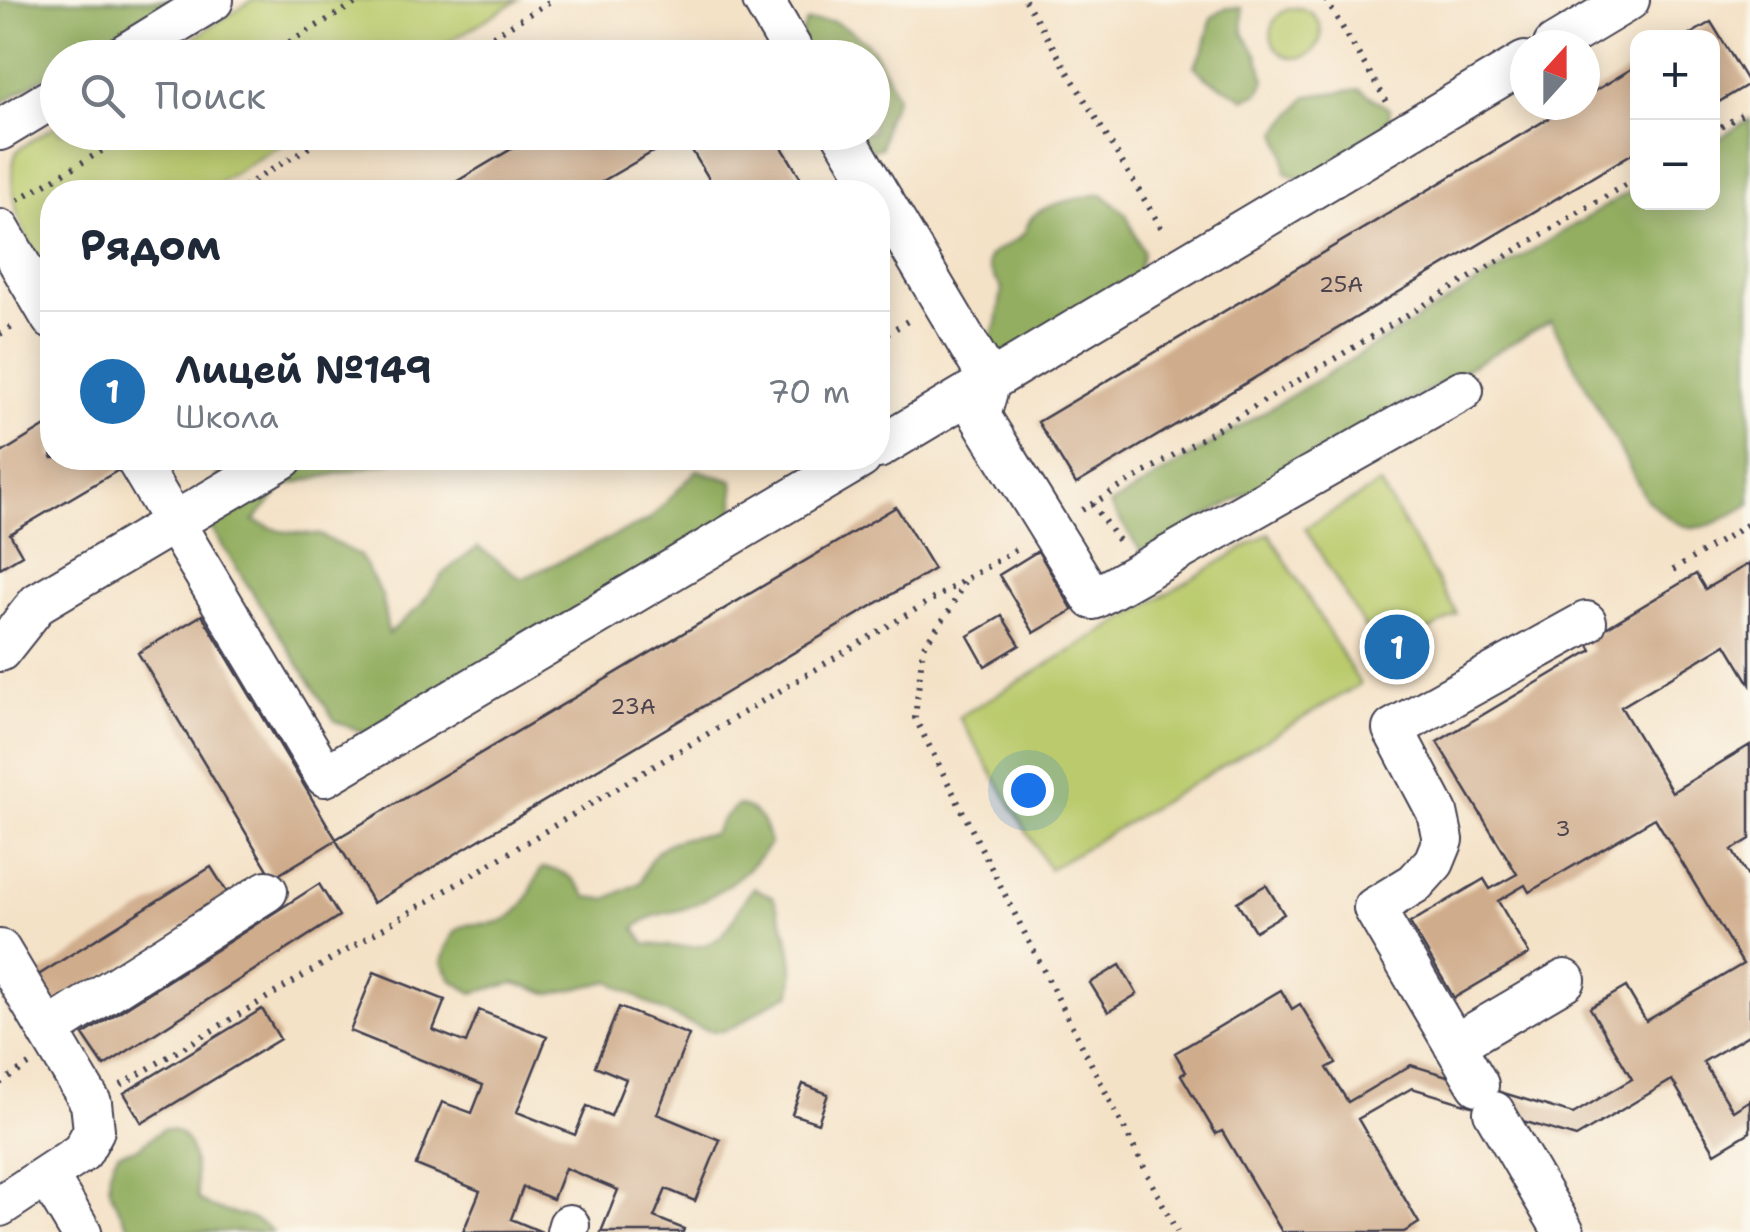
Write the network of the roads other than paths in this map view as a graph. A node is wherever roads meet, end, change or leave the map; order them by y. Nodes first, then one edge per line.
1 (213, 0) edge
2 (762, 0) edge
3 (1630, 0) edge
4 (1579, 30) edge
5 (148, 40) edge
6 (786, 40) edge
7 (1510, 71) edge
8 (40, 106) edge
9 (0, 130) edge
10 (853, 150) edge
11 (871, 180) edge
12 (890, 212) edge
13 (8, 216) edge
14 (40, 291) edge
15 (990, 380) junction
16 (1464, 390) dead end
17 (890, 441) edge
18 (143, 470) edge
19 (263, 470) edge
20 (841, 470) edge
21 (174, 522) junction
22 (1586, 622) dead end
23 (0, 651) edge
24 (266, 890) dead end
25 (0, 950) edge
26 (1565, 980) dead end
27 (48, 1030) junction
28 (1454, 1045) junction
29 (48, 1177) junction
30 (0, 1206) edge
31 (81, 1232) edge
32 (1564, 1232) edge

1 - 5 street
2 - 6 street
3 - 4 street
7 - 15 street
8 - 9 street
10 - 11 street
12 - 15 street
13 - 14 street
15 - 16 street
15 - 17 street
18 - 21 street
19 - 21 street
20 - 21 street
21 - 23 street
22 - 28 street
24 - 27 street
25 - 27 street
26 - 28 street
27 - 29 street
28 - 32 street
29 - 30 street
29 - 31 street

